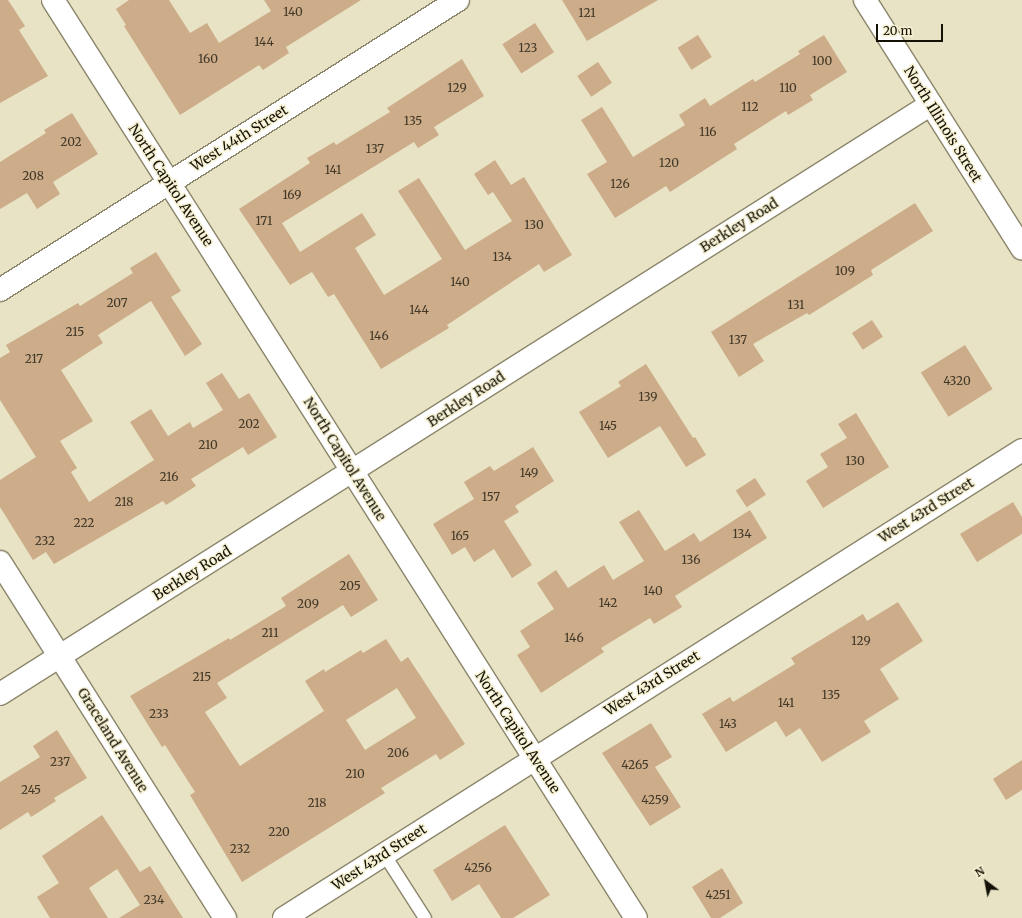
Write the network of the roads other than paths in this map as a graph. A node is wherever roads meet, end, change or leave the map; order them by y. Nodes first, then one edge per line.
1 (53, 0) edge
2 (458, 0) edge
3 (865, 0) edge
4 (931, 104) junction
5 (169, 182) junction
6 (1022, 248) edge
7 (0, 290) edge
8 (1022, 450) edge
9 (352, 472) junction
10 (0, 562) edge
11 (60, 656) junction
12 (0, 694) edge
13 (534, 758) junction
14 (384, 854) junction
15 (225, 918) edge
16 (284, 918) edge
17 (425, 918) edge
18 (636, 918) edge

1 - 5 street, North Capitol Avenue
2 - 5 street, West 44th Street
3 - 4 street, North Illinois Street
4 - 6 street, North Illinois Street
4 - 9 street, Berkley Road
5 - 7 street, West 44th Street
5 - 9 street, North Capitol Avenue
8 - 13 street, West 43rd Street
9 - 11 street, Berkley Road
9 - 13 street, North Capitol Avenue
10 - 11 street, Graceland Avenue
11 - 12 street, Berkley Road
11 - 15 street, Graceland Avenue
13 - 14 street, West 43rd Street
13 - 18 street, North Capitol Avenue
14 - 16 street, West 43rd Street
14 - 17 lane

